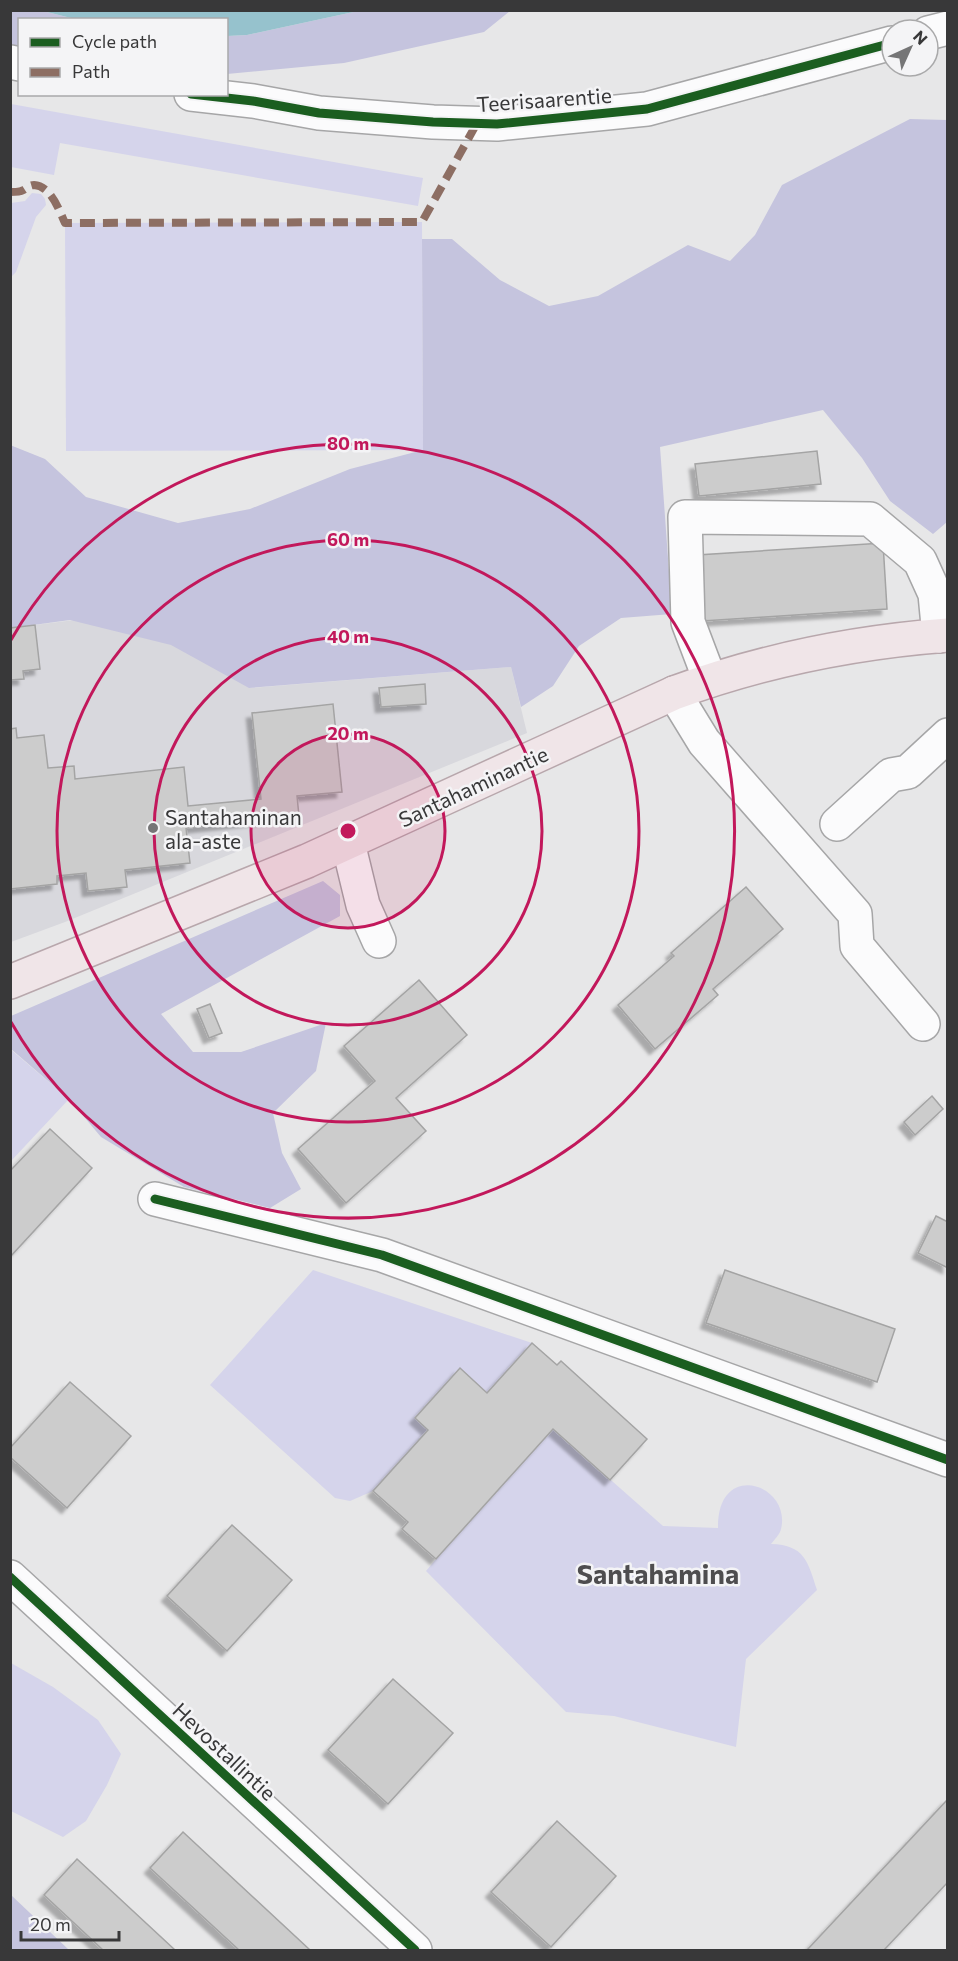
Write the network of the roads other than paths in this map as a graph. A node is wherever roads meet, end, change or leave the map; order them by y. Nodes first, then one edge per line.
1 (880, 46) edge
2 (209, 96) edge
3 (943, 636) edge
4 (710, 680) junction
5 (674, 693) junction
6 (948, 735) edge
7 (837, 824) dead end
8 (348, 843) junction
9 (379, 941) dead end
10 (10, 982) edge
11 (923, 1024) dead end
12 (155, 1199) dead end
13 (948, 1460) edge
14 (10, 1577) edge
15 (416, 1950) edge

1 - 2 street, Teerisaarentie
3 - 4 main road, Santahaminantie
3 - 4 street
4 - 5 main road, Santahaminantie
5 - 8 main road, Santahaminantie
5 - 11 street
6 - 7 street
8 - 9 street
8 - 10 main road, Santahaminantie
12 - 13 street
14 - 15 street, Hevostallintie

